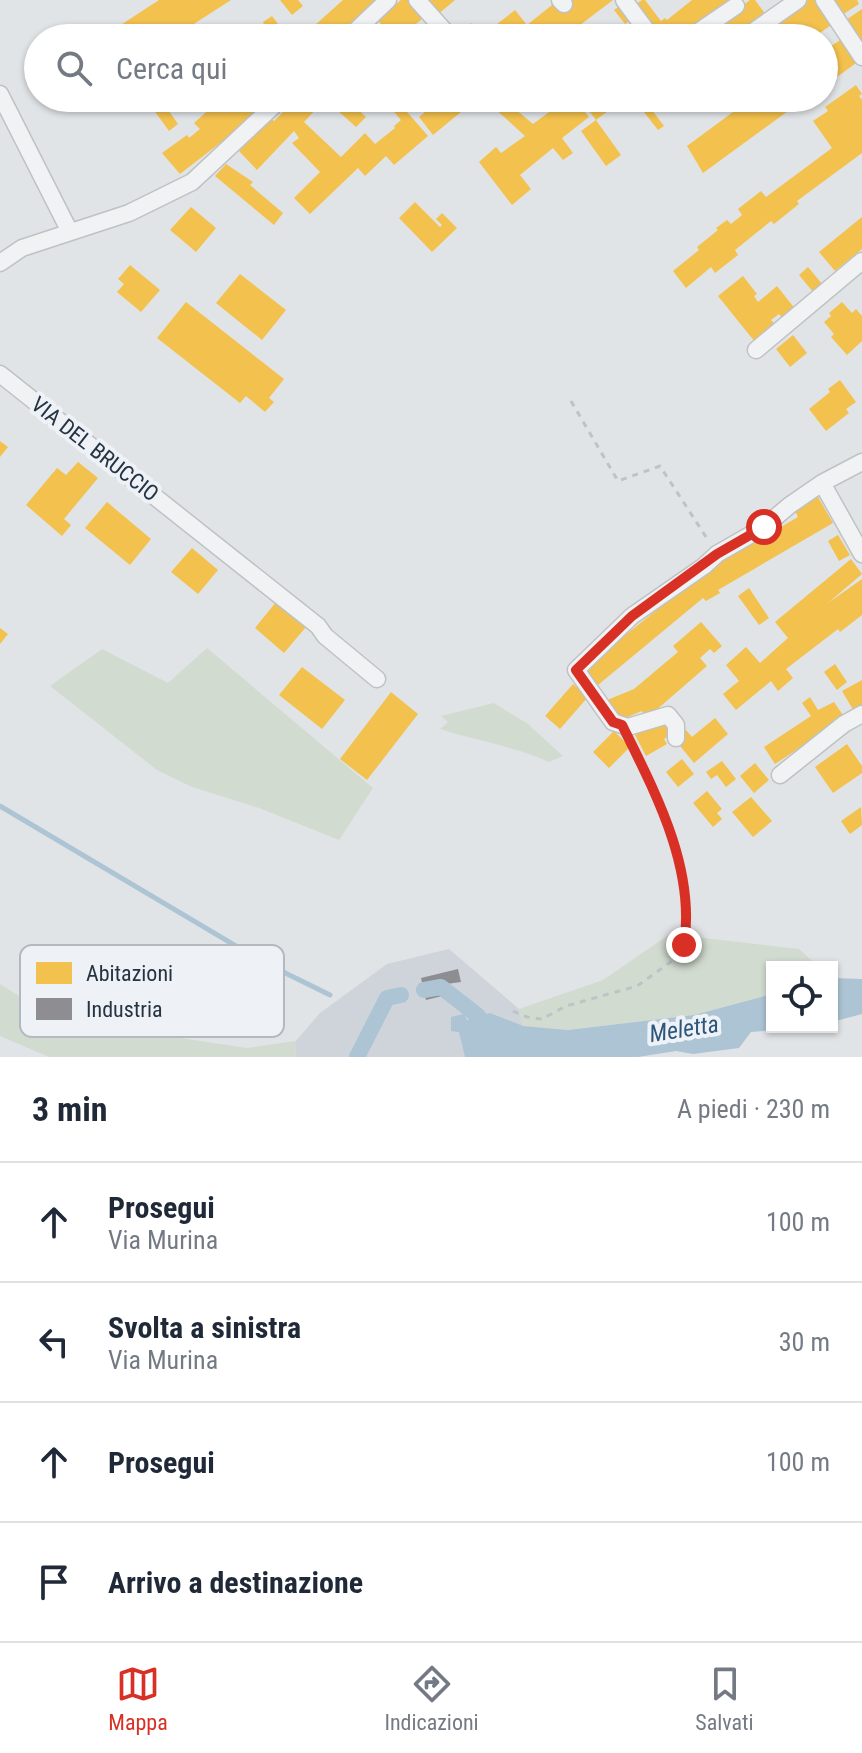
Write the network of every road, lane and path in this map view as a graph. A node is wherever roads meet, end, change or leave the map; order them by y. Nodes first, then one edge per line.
1 (388, 0) edge
2 (417, 0) edge
3 (624, 0) edge
4 (798, 0) edge
5 (824, 0) edge
6 (736, 6) dead end
7 (363, 24) edge
8 (438, 24) edge
9 (642, 24) edge
10 (710, 24) edge
11 (764, 24) edge
12 (862, 57) edge
13 (0, 94) edge
14 (267, 112) edge
15 (70, 232) junction
16 (862, 261) edge
17 (0, 263) edge
18 (756, 350) dead end
19 (0, 374) edge
20 (571, 401) dead end
21 (862, 462) edge
22 (822, 483) junction
23 (717, 554) junction
24 (862, 554) edge
25 (377, 679) dead end
26 (862, 714) edge
27 (622, 725) junction
28 (676, 738) dead end
29 (780, 775) dead end
30 (513, 1011) dead end

1 - 7 street
2 - 8 street
3 - 9 street
4 - 11 street
5 - 12 street
6 - 10 street
13 - 15 street
14 - 15 street
15 - 17 street
16 - 18 street
19 - 25 street, VIA DEL BRUCCIO
20 - 23 path
21 - 22 street
22 - 23 street
22 - 24 street
23 - 27 street
26 - 29 street
27 - 28 street
27 - 30 path

